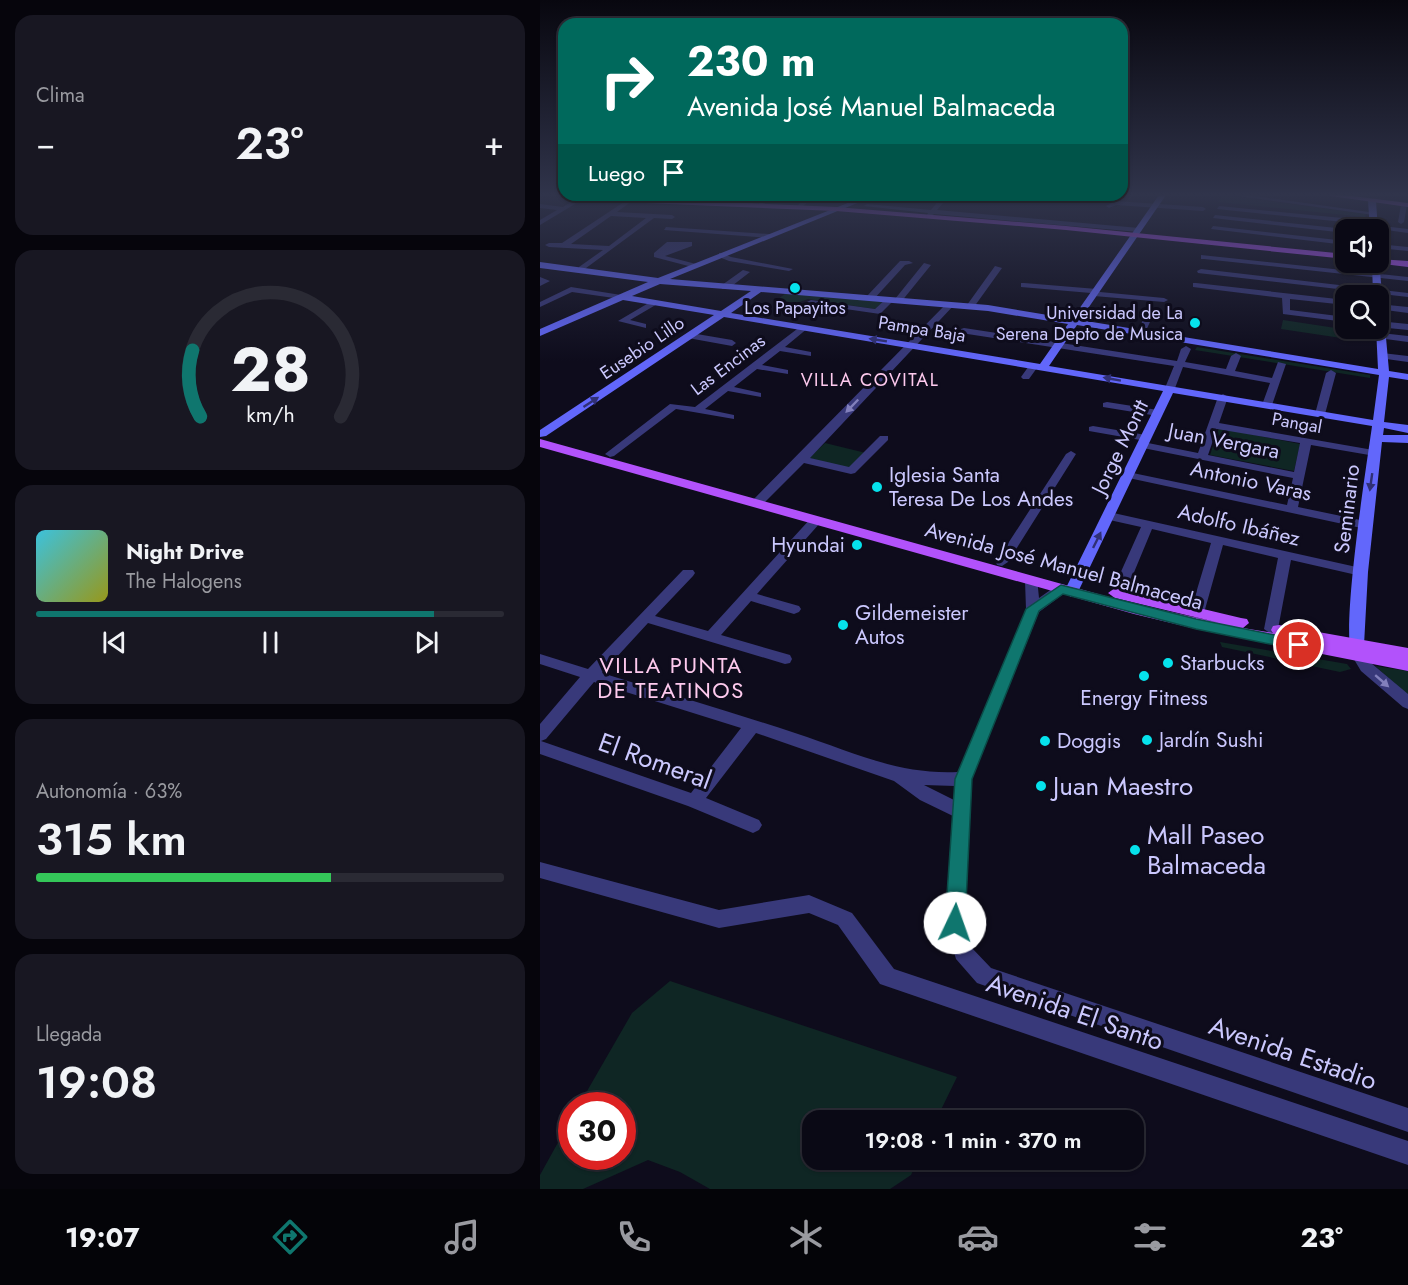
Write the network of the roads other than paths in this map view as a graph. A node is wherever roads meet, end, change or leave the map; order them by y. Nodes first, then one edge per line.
1 (608, 250) edge
2 (733, 250) edge
3 (1125, 250) edge
4 (1260, 250) edge
5 (1284, 250) edge
6 (722, 255) junction
7 (659, 256) dead end
8 (1335, 256) edge
9 (1204, 257) dead end
10 (909, 263) dead end
11 (1257, 263) junction
12 (1389, 263) edge
13 (1408, 264) edge
14 (540, 265) edge
15 (927, 265) dead end
16 (693, 266) junction
17 (998, 268) dead end
18 (582, 269) junction
19 (789, 269) dead end
20 (1201, 271) dead end
21 (746, 272) dead end
22 (1377, 276) junction
23 (1254, 277) junction
24 (540, 279) edge
25 (1408, 279) edge
26 (658, 281) junction
27 (540, 284) edge
28 (1024, 285) dead end
29 (1196, 285) dead end
30 (1377, 285) edge
31 (725, 287) junction
32 (760, 289) junction
33 (1335, 289) edge
34 (1251, 291) junction
35 (1096, 293) junction
36 (1286, 295) junction
37 (1389, 295) edge
38 (1408, 295) edge
39 (621, 297) junction
40 (870, 298) junction
41 (894, 299) junction
42 (1164, 300) dead end
43 (811, 302) dead end
44 (1335, 302) edge
45 (655, 303) junction
46 (540, 304) edge
47 (951, 304) junction
48 (971, 305) junction
49 (1389, 308) edge
50 (1408, 310) edge
51 (1151, 311) dead end
52 (723, 315) junction
53 (1335, 319) edge
54 (1074, 322) junction
55 (982, 324) dead end
56 (1389, 325) edge
57 (643, 326) dead end
58 (1019, 327) dead end
59 (1408, 327) edge
60 (804, 328) junction
61 (540, 333) edge
62 (1141, 333) junction
63 (691, 336) junction
64 (1389, 337) edge
65 (1010, 338) junction
66 (1381, 339) edge
67 (1408, 339) edge
68 (1111, 340) dead end
69 (732, 343) dead end
70 (911, 345) junction
71 (1058, 345) junction
72 (1148, 345) dead end
73 (778, 348) junction
74 (1186, 349) dead end
75 (1104, 352) junction
76 (808, 354) dead end
77 (1236, 356) dead end
78 (1382, 356) junction
79 (1140, 357) junction
80 (1408, 359) edge
81 (1180, 364) junction
82 (1281, 364) dead end
83 (755, 366) junction
84 (1038, 366) junction
85 (785, 372) dead end
86 (1330, 373) dead end
87 (1229, 374) junction
88 (1384, 374) junction
89 (1026, 376) dead end
90 (1408, 377) edge
91 (1275, 381) junction
92 (726, 388) junction
93 (1170, 388) junction
94 (758, 395) dead end
95 (1223, 397) junction
96 (1107, 405) dead end
97 (1267, 405) junction
98 (698, 410) junction
99 (1158, 413) junction
100 (1320, 414) junction
101 (730, 417) dead end
102 (1214, 425) junction
103 (1093, 429) dead end
104 (1408, 429) edge
105 (1378, 431) junction
106 (540, 436) edge
107 (884, 438) dead end
108 (1408, 439) edge
109 (1306, 441) junction
110 (1144, 442) junction
111 (1376, 453) junction
112 (610, 454) junction
113 (1071, 454) dead end
114 (1202, 457) junction
115 (802, 459) junction
116 (1128, 475) junction
117 (1299, 476) junction
118 (760, 500) junction
119 (1292, 509) junction
120 (1109, 516) junction
121 (816, 520) junction
122 (1148, 525) junction
123 (1366, 525) junction
124 (1218, 541) junction
125 (1285, 555) junction
126 (1002, 562) junction
127 (1361, 572) junction
128 (688, 573) dead end
129 (1032, 581) junction
130 (1069, 588) junction
131 (1118, 594) junction
132 (748, 596) junction
133 (794, 609) dead end
134 (1033, 609) junction
135 (1197, 613) junction
136 (646, 618) junction
137 (1271, 629) junction
138 (711, 637) junction
139 (1358, 650) junction
140 (1408, 654) edge
141 (540, 659) edge
142 (785, 659) dead end
143 (1408, 665) edge
144 (591, 675) junction
145 (1408, 703) edge
146 (751, 727) junction
147 (540, 735) edge
148 (540, 747) edge
149 (894, 774) junction
150 (964, 779) junction
151 (694, 801) junction
152 (962, 812) junction
153 (753, 825) dead end
154 (540, 870) edge
155 (1408, 1120) edge
156 (1408, 1153) edge

1 - 18 street
2 - 6 street
3 - 35 street
4 - 11 street
5 - 8 main road
6 - 16 street
6 - 19 street
7 - 16 street
9 - 11 street
10 - 40 street
11 - 22 street
11 - 23 street
12 - 13 main road
14 - 18 street
15 - 41 street
16 - 26 street
17 - 48 street
18 - 26 street
20 - 23 street
21 - 31 street
22 - 25 street
22 - 30 street, Seminario
23 - 33 street
23 - 34 street
24 - 27 street
26 - 31 street
26 - 39 street
28 - 35 street
29 - 34 street
31 - 32 street
32 - 40 street
32 - 52 street, Eusebio Lillo
34 - 36 street
35 - 42 street
35 - 54 street
36 - 44 street
36 - 53 street
37 - 38 street
39 - 45 street, Pampa Baja
39 - 46 street, Pampa Baja
39 - 61 street
40 - 41 street
41 - 43 street
41 - 47 street
45 - 52 street, Pampa Baja
45 - 57 street
47 - 48 street
47 - 70 street
48 - 54 street
49 - 50 street
51 - 62 street
52 - 60 street, Pampa Baja
52 - 63 street, Eusebio Lillo
54 - 62 street
54 - 71 street
55 - 65 street
56 - 59 street
58 - 65 street
70 -> 60 street, Pampa Baja
60 - 73 street, Las Encinas
62 - 88 street
63 - 69 street
106 -> 63 street, Eusebio Lillo
64 - 67 street
65 - 71 street
66 - 78 street, Seminario
68 - 75 street
70 - 84 street, Pampa Baja
70 -> 115 street
71 - 75 street
71 - 84 street
72 - 79 street
73 - 76 street
73 - 83 street, Las Encinas
74 - 81 street, Jorge Montt
75 - 79 street
77 - 87 street
78 - 80 street
78 - 88 street, Seminario
79 - 81 street
81 - 87 street
81 - 93 street, Jorge Montt
82 - 91 street
83 - 85 street
83 - 92 street, Las Encinas
84 - 89 street
93 -> 84 street, Pampa Baja
86 - 100 street
87 - 91 street
88 - 90 street
88 - 105 street, Seminario
91 - 97 street
92 - 94 street
92 - 98 street, Las Encinas
93 - 95 street, Pampa Baja
93 - 99 street, Jorge Montt
95 - 97 street, Pampa Baja
95 - 102 street
96 - 99 street
97 - 100 street, Pampa Baja
98 - 101 street
98 - 112 street, Las Encinas
99 - 110 street, Jorge Montt
100 - 105 street, Pampa Baja
102 - 109 street, Pangal
102 - 114 street
103 - 110 street, Juan Vergara
104 - 105 street, Pampa Baja
105 - 108 street, Pampa Baja
105 - 111 street, Seminario
106 - 112 main road, Avenida José Manuel Balmaceda
106 - 118 main road, Avenida José Manuel Balmaceda
107 - 115 street
109 - 111 street, Pangal
109 - 117 street
110 - 114 street, Juan Vergara
110 - 116 street, Jorge Montt
111 -> 123 street, Seminario
112 - 118 main road, Avenida José Manuel Balmaceda
113 - 126 street
114 - 117 street, Juan Vergara
115 - 118 street
116 - 119 street, Antonio Varas
116 - 120 street, Jorge Montt
117 - 119 street
118 - 121 main road, Avenida José Manuel Balmaceda
118 - 126 main road, Avenida José Manuel Balmaceda
119 - 123 street, Antonio Varas
120 - 122 street, Adolfo Ibáñez
130 -> 120 street, Jorge Montt
121 - 129 main road, Avenida José Manuel Balmaceda
121 - 132 street
122 - 124 street, Adolfo Ibáñez
122 - 131 street
123 - 127 street, Seminario
124 - 125 street, Adolfo Ibáñez
124 - 135 street
125 - 127 street, Adolfo Ibáñez
125 - 137 street
126 - 130 main road, Avenida José Manuel Balmaceda
127 - 139 street, Seminario
128 - 136 street
129 - 130 main road, Avenida José Manuel Balmaceda
129 - 134 street, Avenida Estadio
130 - 131 main road, Avenida José Manuel Balmaceda
130 - 134 street
130 - 139 main road, Avenida José Manuel Balmaceda
131 - 135 main road, Avenida José Manuel Balmaceda
132 - 133 street
132 - 138 street
134 - 150 street, Avenida Estadio
135 - 137 main road, Avenida José Manuel Balmaceda
136 - 138 street
136 - 144 street
137 - 139 main road, Avenida José Manuel Balmaceda
138 - 142 street
139 - 140 main road, Avenida José Manuel Balmaceda
139 - 143 main road, Avenida José Manuel Balmaceda
139 -> 145 street
141 - 144 street
144 - 146 street
144 - 147 street
146 - 149 street
146 - 151 street
148 - 151 street, El Romeral
149 - 150 street
149 - 152 street
150 - 152 street, Avenida Estadio
151 - 153 street, El Romeral
152 - 155 street, Avenida Estadio
154 - 156 street, Avenida El Santo

